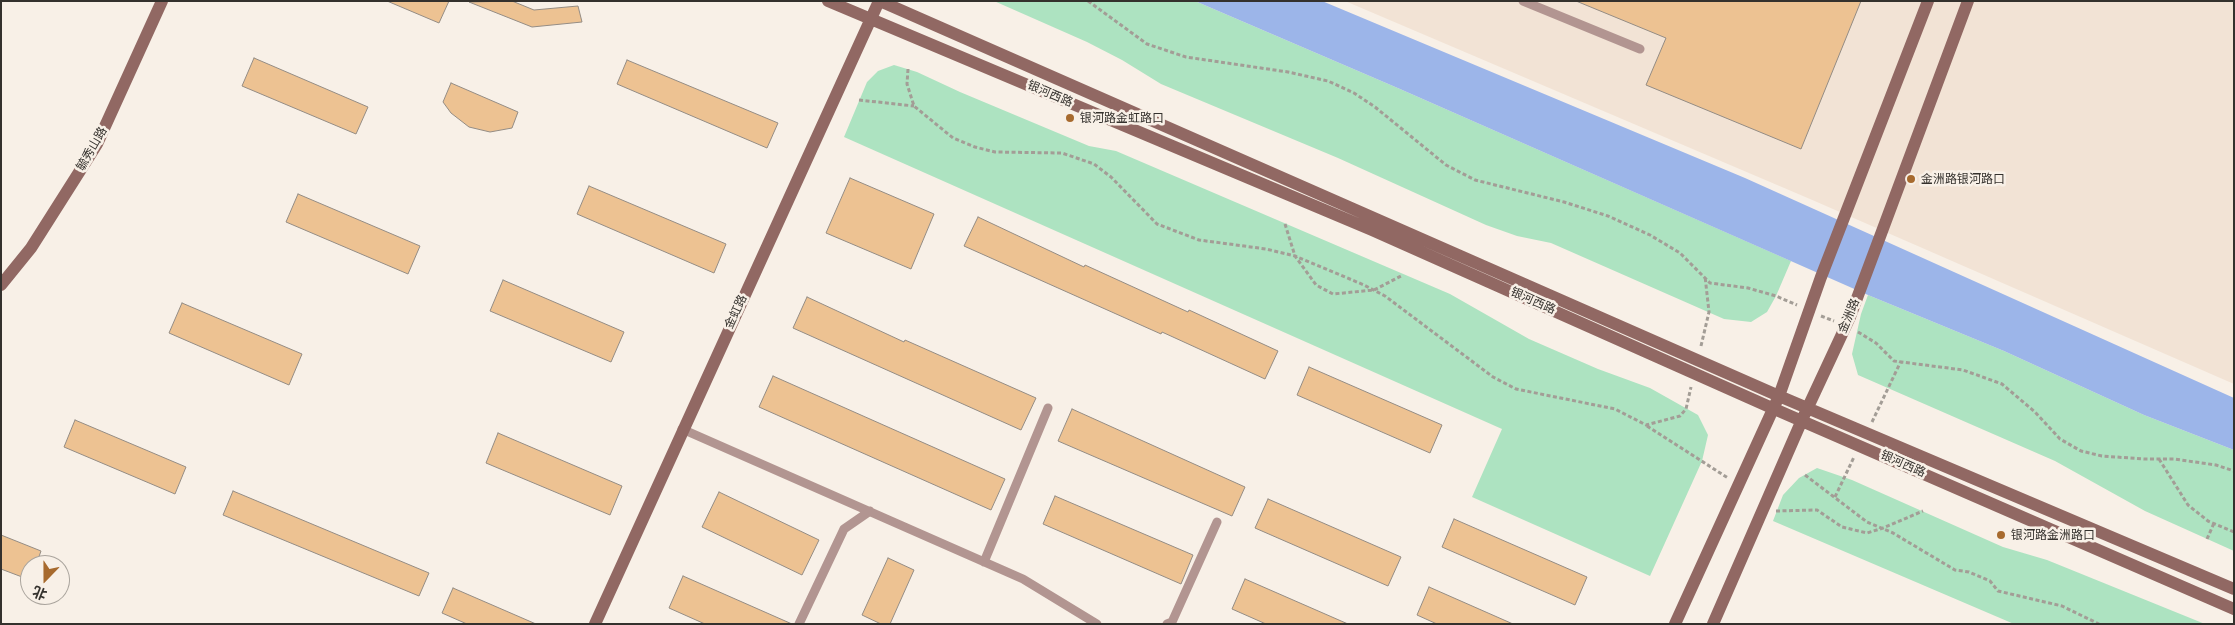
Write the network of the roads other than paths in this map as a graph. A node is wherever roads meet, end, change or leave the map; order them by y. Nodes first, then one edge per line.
1 (162, 1) edge
2 (828, 1) edge
3 (880, 1) edge
4 (1523, 1) edge
5 (1928, 1) edge
6 (1968, 1) edge
7 (872, 19) junction
8 (1640, 49) dead end
9 (1, 286) edge
10 (1779, 396) junction
11 (1048, 408) dead end
12 (1772, 408) junction
13 (1807, 408) junction
14 (1802, 420) junction
15 (682, 429) junction
16 (870, 511) junction
17 (1218, 522) dead end
18 (984, 562) junction
19 (2234, 590) edge
20 (2234, 609) edge
21 (595, 624) edge
22 (799, 624) edge
23 (1097, 624) edge
24 (1167, 624) edge
25 (1675, 624) edge
26 (1713, 624) edge

1 - 9 main road, 毓秀山路
2 - 7 main road, 银河西路
3 - 7 main road, 金虹路
3 - 10 main road, 银河西路
4 - 8 lane
5 - 10 main road
6 - 13 main road, 金洲路
7 - 12 main road, 银河西路
7 - 15 main road, 金虹路
10 - 12 main road
10 - 13 main road, 银河西路
11 - 18 lane
12 - 14 main road, 银河西路
12 - 25 main road
13 - 14 main road, 金洲路
13 - 19 main road, 银河西路
14 - 20 main road, 银河西路
14 - 26 main road, 金洲路
15 - 16 lane
15 - 21 main road, 金虹路
16 - 18 lane
16 - 22 lane
17 - 24 lane
18 - 23 lane

